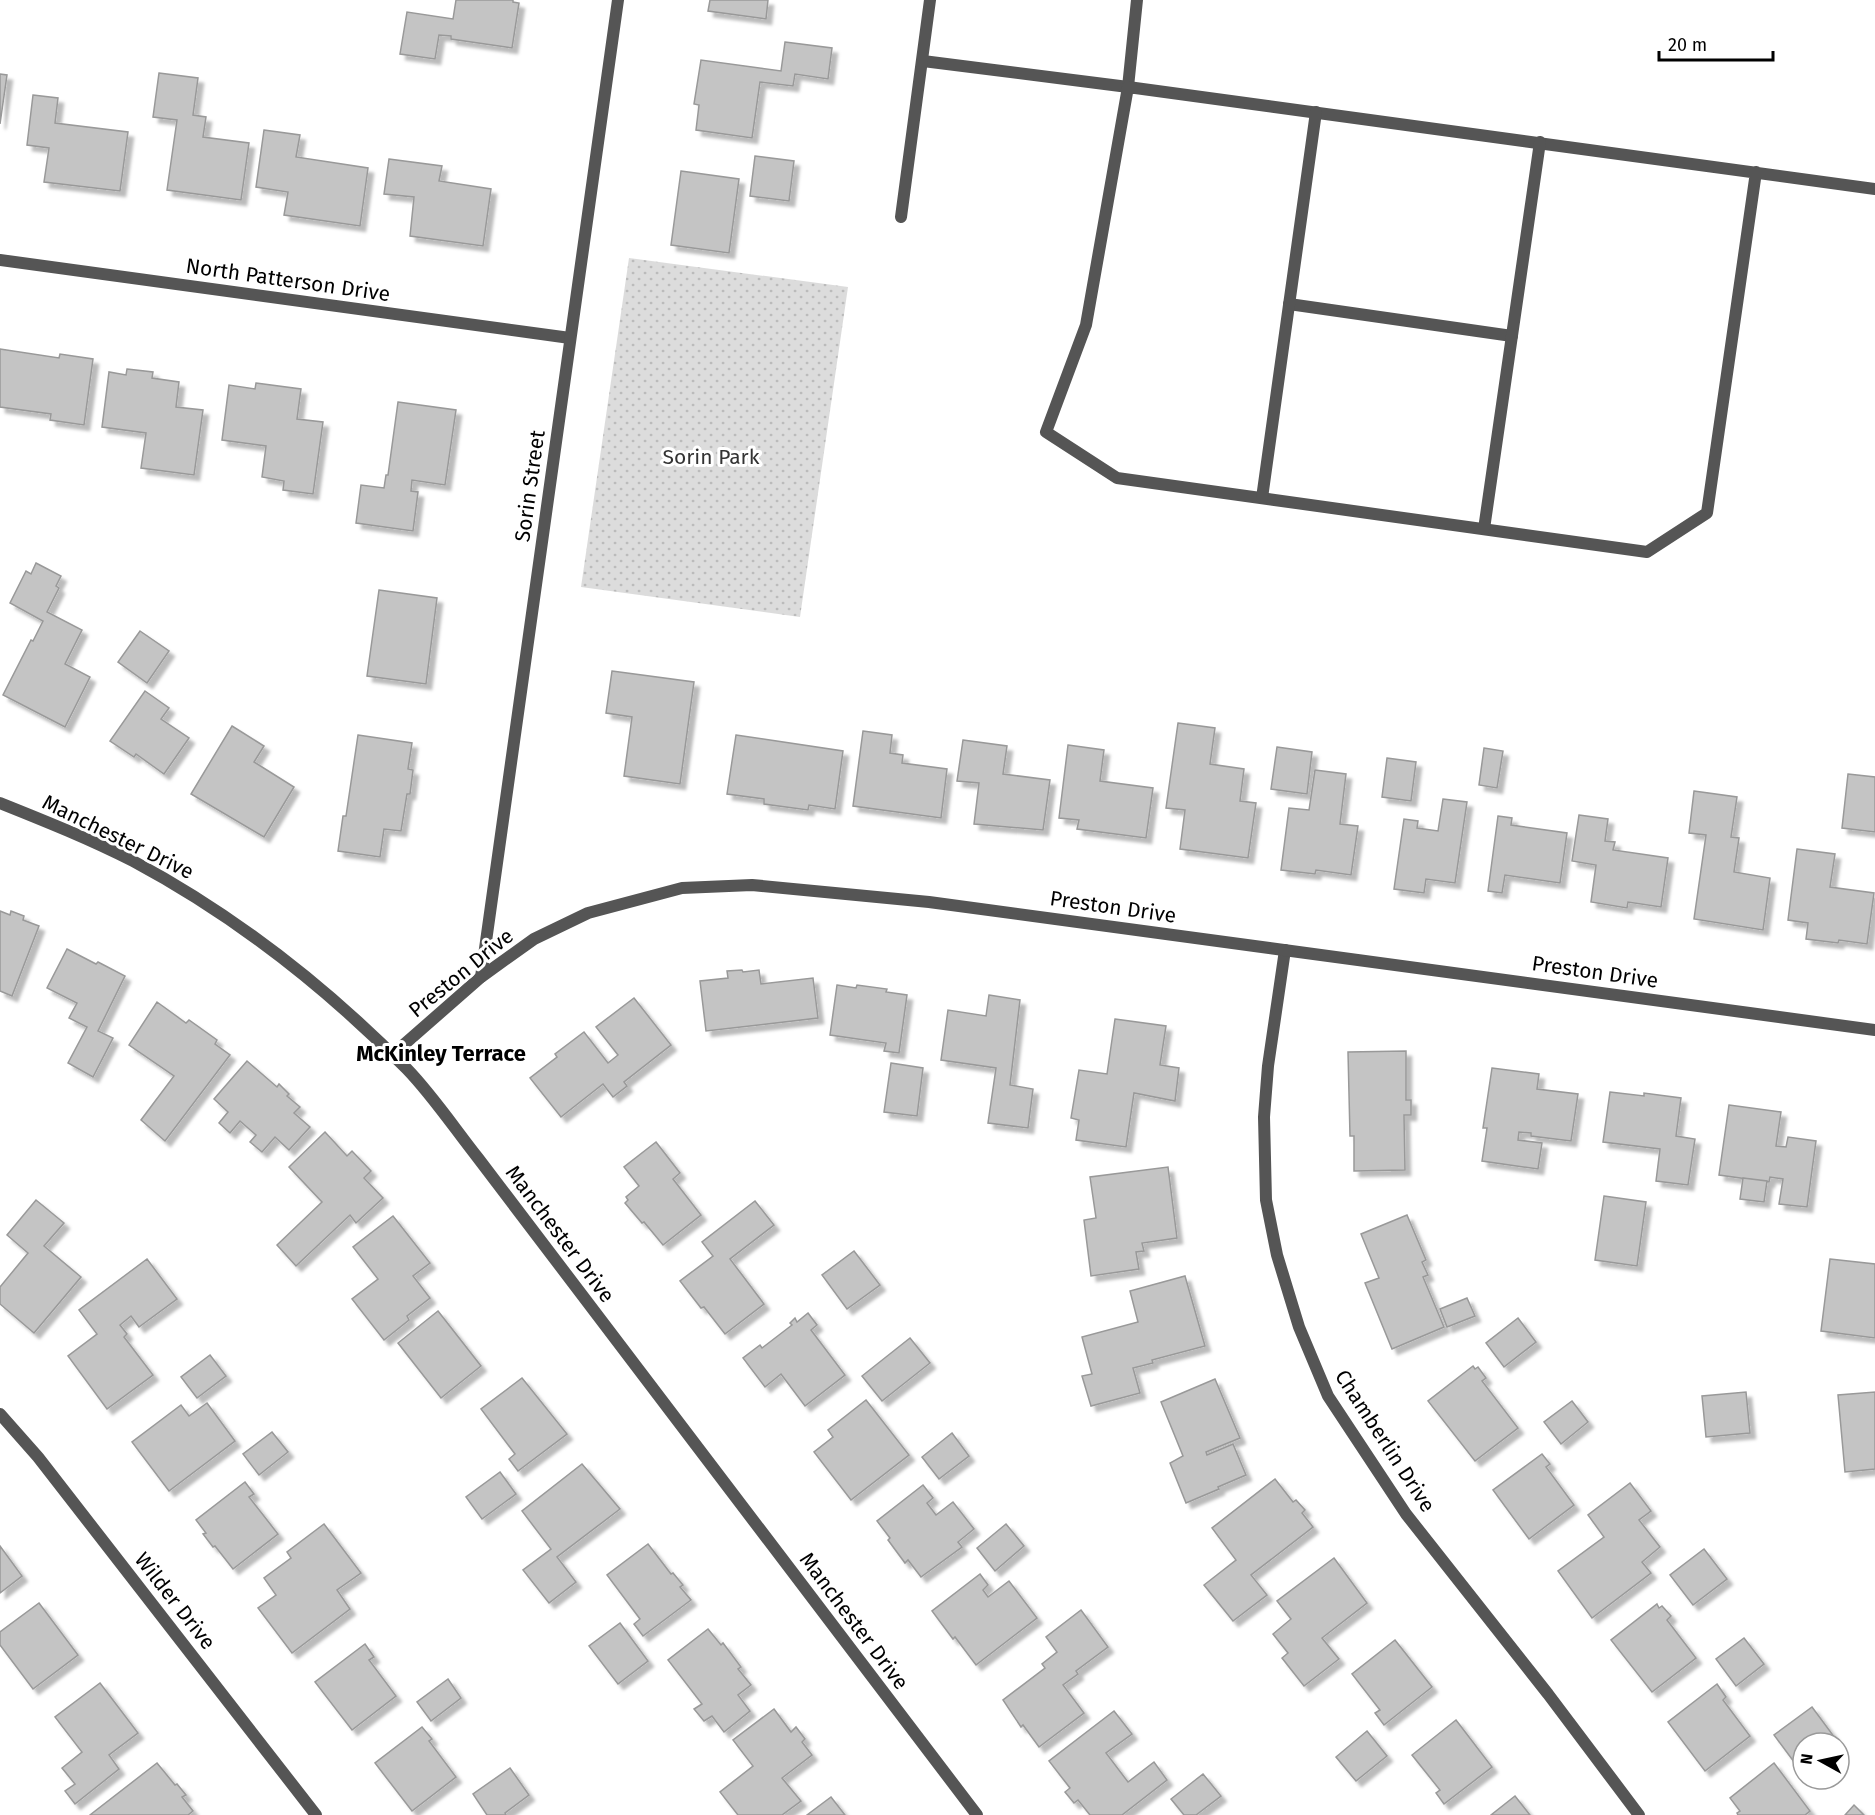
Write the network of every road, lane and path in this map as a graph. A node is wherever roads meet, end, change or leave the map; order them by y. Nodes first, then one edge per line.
1 (618, 0) edge
2 (930, 0) edge
3 (1137, 0) edge
4 (923, 61) junction
5 (1128, 87) junction
6 (1316, 112) junction
7 (1540, 142) junction
8 (1756, 171) junction
9 (1875, 189) edge
10 (901, 217) dead end
11 (0, 260) edge
12 (1289, 304) junction
13 (1512, 336) junction
14 (570, 338) junction
15 (1262, 498) junction
16 (1484, 529) junction
17 (0, 803) edge
18 (1285, 950) junction
19 (481, 977) junction
20 (1875, 1030) edge
21 (392, 1055) junction
22 (0, 1414) edge
23 (316, 1815) edge
24 (977, 1815) edge
25 (1639, 1815) edge

1 - 14 street, Sorin Street
2 - 4 street
3 - 5 street
4 - 5 street
4 - 10 street
5 - 6 street
5 - 15 street
6 - 7 street
6 - 12 street
7 - 8 street
7 - 13 street
8 - 9 street
8 - 16 street
11 - 14 street, North Patterson Drive
12 - 13 street
12 - 15 street
13 - 16 street
14 - 19 street, Sorin Street
15 - 16 street
17 - 21 street, Manchester Drive
18 - 19 street, Preston Drive
18 - 20 street, Preston Drive
18 - 25 street, Chamberlin Drive
19 - 21 street, Preston Drive
21 - 24 street, Manchester Drive
22 - 23 street, Wilder Drive

